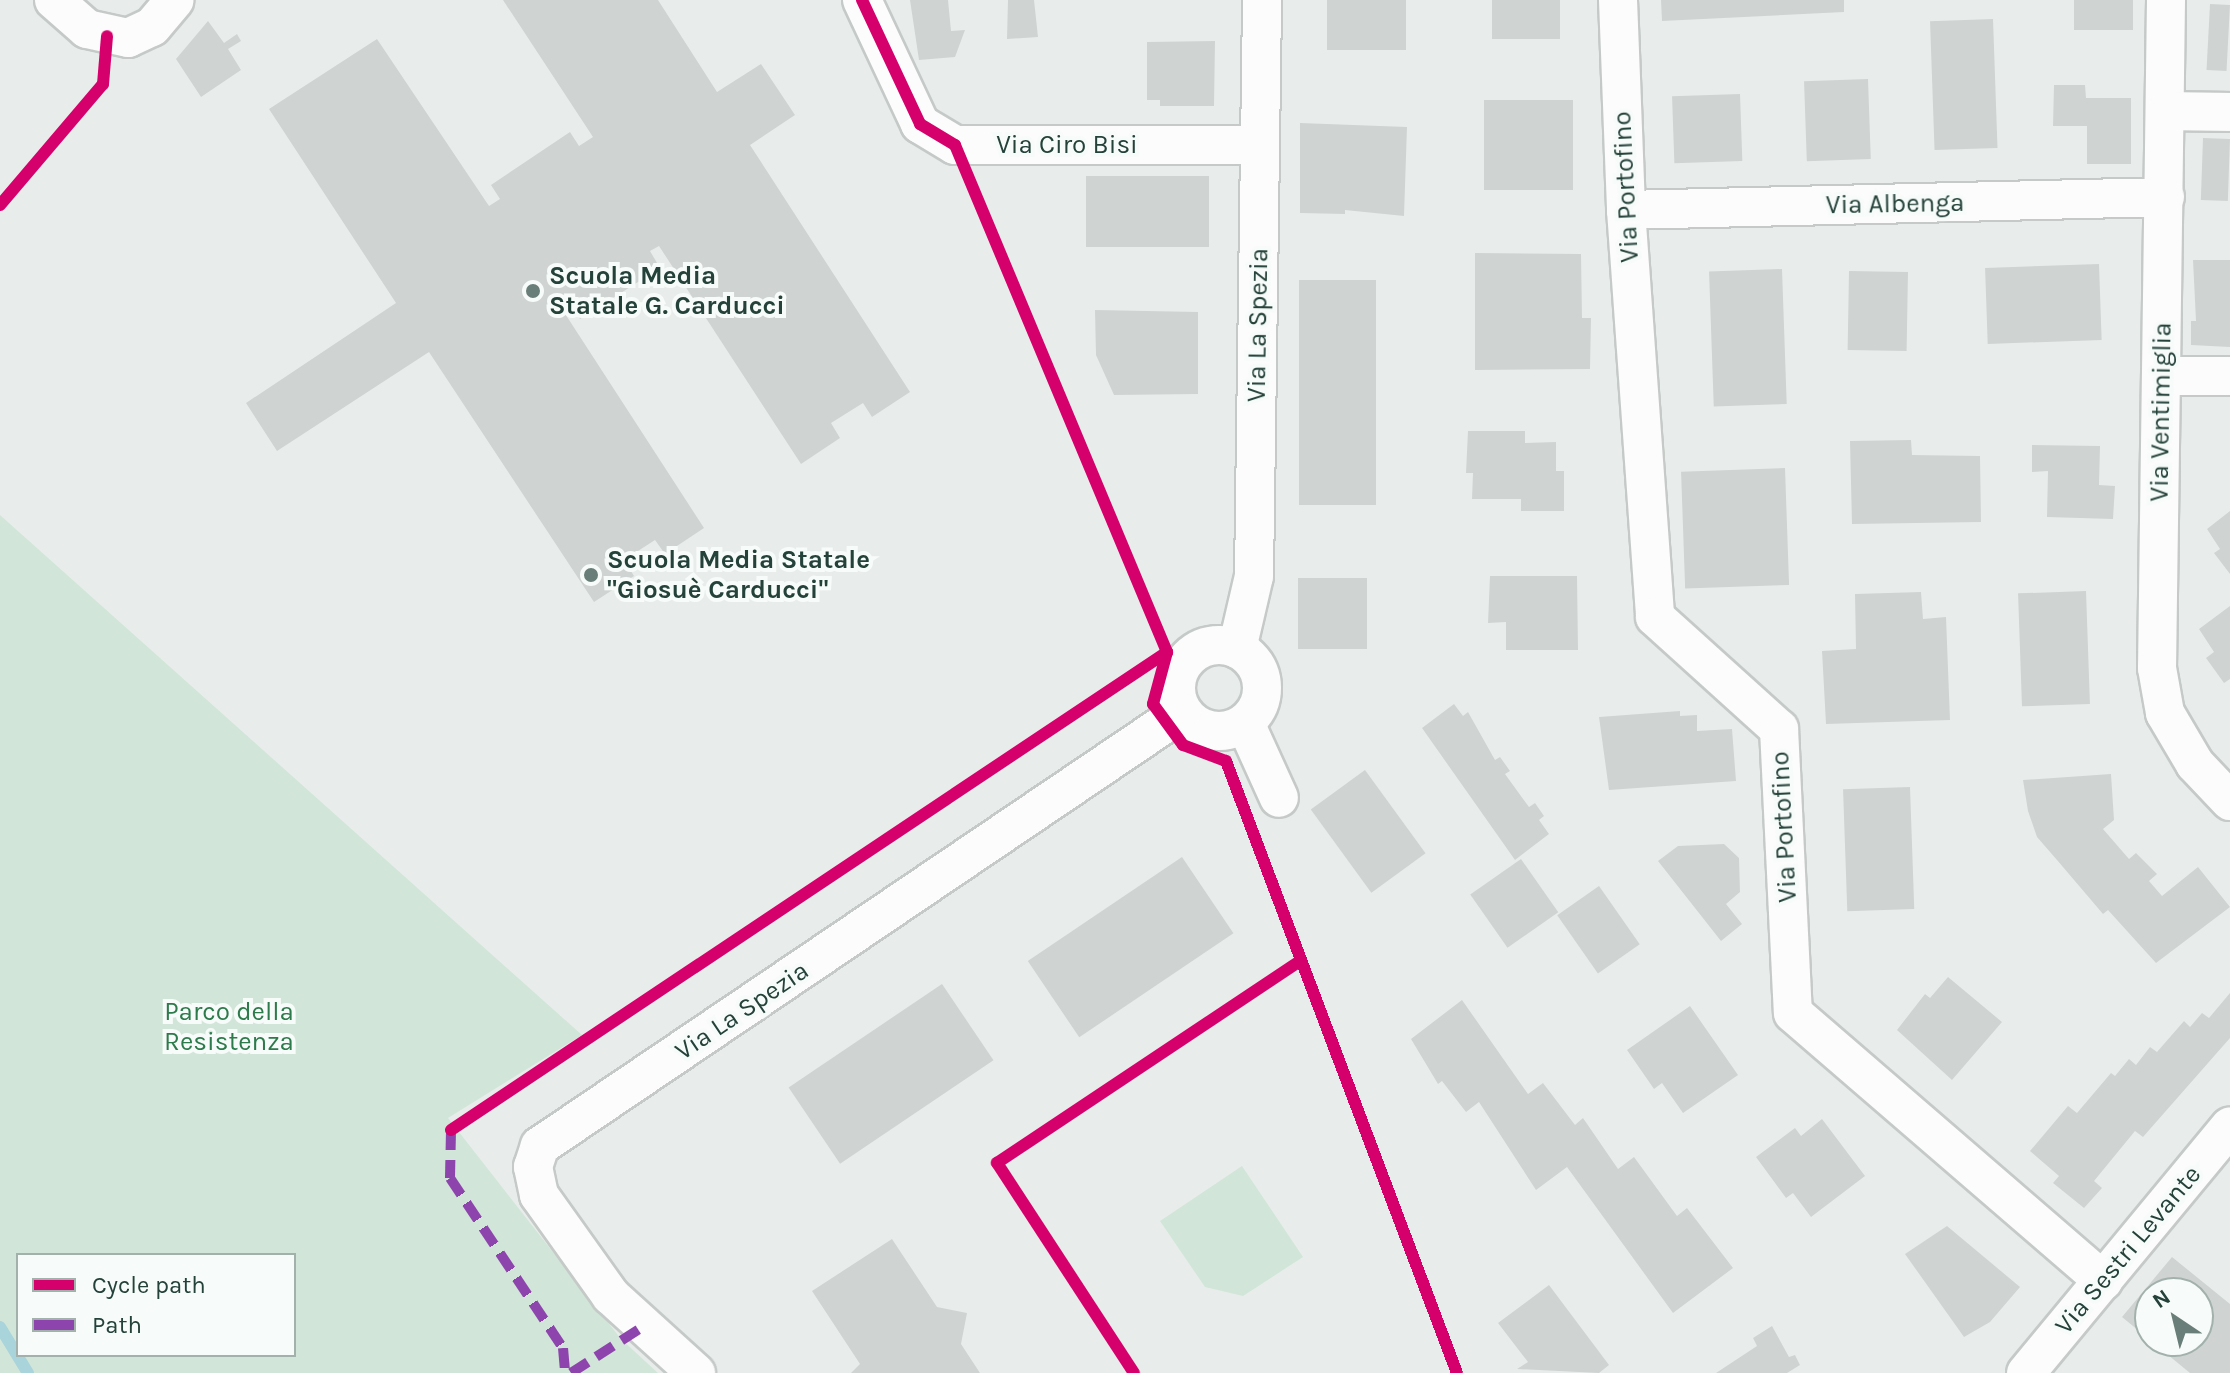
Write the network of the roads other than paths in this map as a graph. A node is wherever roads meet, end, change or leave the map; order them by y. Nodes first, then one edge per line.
1 (54, 0) edge
2 (175, 0) edge
3 (862, 0) edge
4 (1262, 0) edge
5 (1618, 0) edge
6 (2166, 0) edge
7 (2166, 111) junction
8 (2230, 112) edge
9 (1260, 145) junction
10 (2165, 197) junction
11 (1626, 210) junction
12 (2161, 376) junction
13 (2230, 376) edge
14 (1237, 649) junction
15 (1182, 712) junction
16 (1245, 723) junction
17 (1279, 798) dead end
18 (2230, 801) edge
19 (2230, 1126) edge
20 (2103, 1281) junction
21 (696, 1373) edge
22 (2026, 1373) edge

1 - 2 street
3 - 9 street, Via Ciro Bisi
4 - 9 street, Via La Spezia
5 - 11 street, Via Portofino
6 - 7 street, Via Ventimiglia
7 - 8 street
7 - 10 street, Via Ventimiglia
9 - 14 street, Via La Spezia
10 - 11 street, Via Albenga
10 - 12 street, Via Ventimiglia
11 - 20 street, Via Portofino
12 - 13 street
12 - 18 street, Via Ventimiglia
14 - 15 street
14 - 16 street
15 - 16 street
15 - 21 street, Via La Spezia
16 - 17 street
19 - 20 street, Via Sestri Levante
20 - 22 street, Via Sestri Levante

